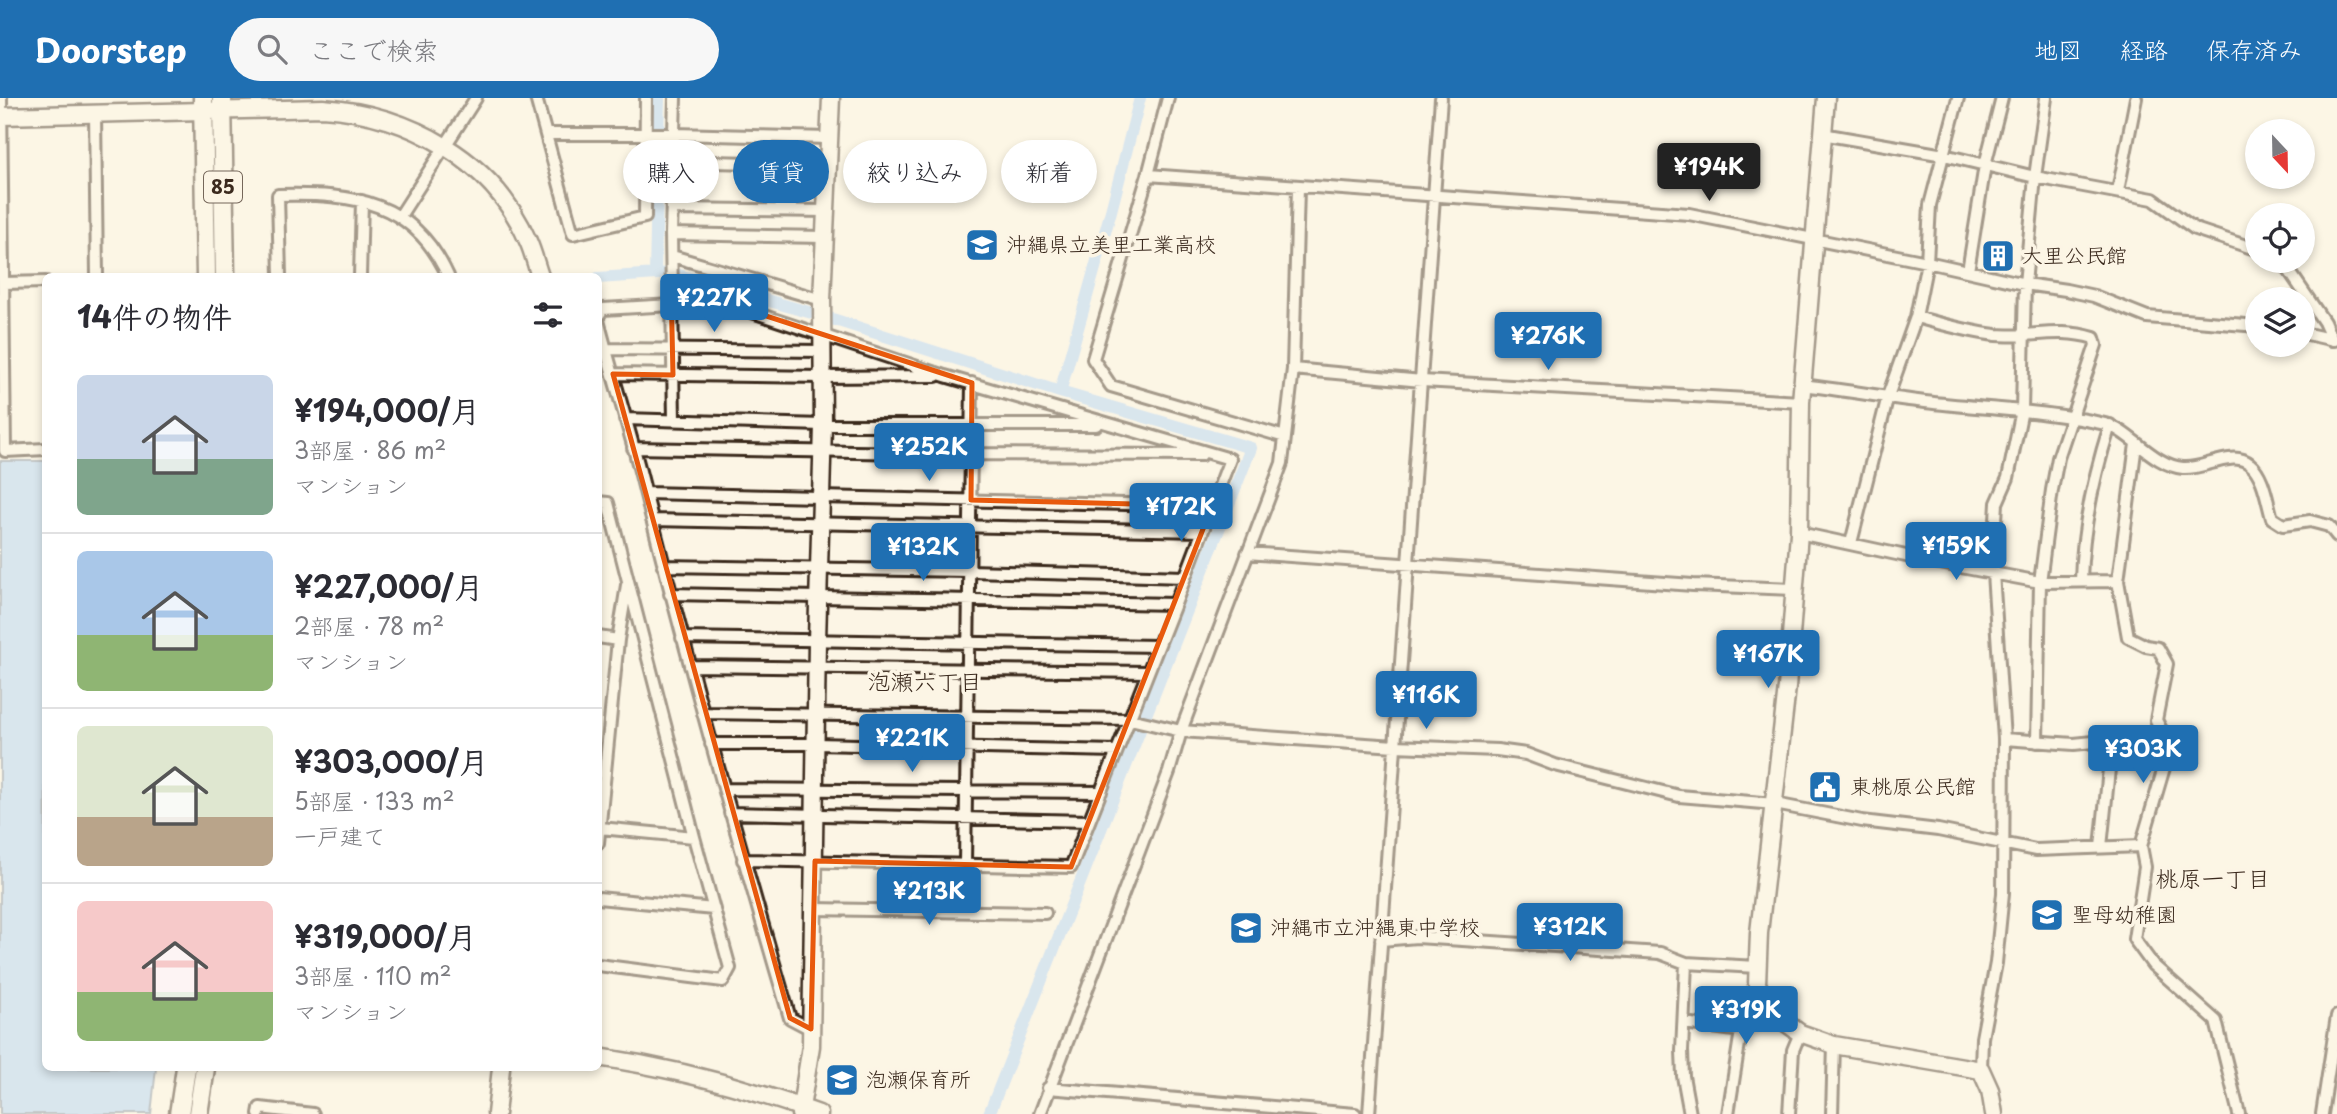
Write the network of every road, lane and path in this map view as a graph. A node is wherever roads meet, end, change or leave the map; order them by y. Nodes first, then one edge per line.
1 (1, 98) edge
2 (476, 98) edge
3 (536, 98) edge
4 (646, 98) edge
5 (675, 98) edge
6 (831, 98) edge
7 (1168, 98) edge
8 (1441, 98) edge
9 (1826, 98) edge
10 (1958, 98) edge
11 (2002, 98) edge
12 (2046, 98) edge
13 (2136, 98) edge
14 (203, 104) edge
15 (222, 104) edge
16 (95, 113) junction
17 (1, 116) edge
18 (546, 134) junction
19 (645, 134) junction
20 (674, 134) junction
21 (1822, 134) junction
22 (828, 138) joint
23 (674, 140) edge
24 (446, 146) junction
25 (1944, 155) junction
26 (1985, 165) junction
27 (1148, 175) junction
28 (2035, 177) junction
29 (1298, 188) junction
30 (2118, 191) junction
31 (1434, 195) junction
32 (362, 201) junction
33 (672, 203) edge
34 (826, 203) edge
35 (672, 209) junction
36 (826, 211) junction
37 (400, 216) junction
38 (671, 234) junction
39 (824, 237) junction
40 (1814, 240) junction
41 (2245, 246) edge
42 (671, 256) junction
43 (1927, 262) junction
44 (1968, 271) junction
45 (97, 273) edge
46 (206, 273) edge
47 (225, 273) edge
48 (280, 273) edge
49 (360, 273) edge
50 (447, 273) edge
51 (539, 273) edge
52 (2291, 273) edge
53 (42, 282) edge
54 (4, 283) junction
55 (2025, 284) junction
56 (671, 285) junction
57 (822, 300) junction
58 (672, 305) junction
59 (602, 311) edge
60 (1916, 317) junction
61 (2245, 325) edge
62 (2025, 333) junction
63 (602, 334) edge
64 (821, 334) junction
65 (2315, 336) edge
66 (2334, 340) edge
67 (606, 349) junction
68 (672, 349) junction
69 (822, 351) junction
70 (1293, 369) junction
71 (613, 374) junction
72 (673, 375) junction
73 (946, 376) junction
74 (822, 377) junction
75 (1422, 381) junction
76 (972, 383) junction
77 (1802, 385) junction
78 (1888, 396) junction
79 (1801, 402) junction
80 (2022, 410) junction
81 (625, 419) junction
82 (2072, 419) junction
83 (674, 420) junction
84 (823, 425) junction
85 (1110, 425) junction
86 (2110, 425) junction
87 (972, 426) junction
88 (1285, 437) junction
89 (2136, 444) junction
90 (633, 448) junction
91 (42, 449) edge
92 (823, 450) junction
93 (971, 454) junction
94 (1214, 455) junction
95 (646, 493) junction
96 (821, 496) junction
97 (971, 499) junction
98 (602, 502) edge
99 (1212, 506) junction
100 (652, 520) junction
101 (820, 522) junction
102 (970, 525) junction
103 (1202, 531) junction
104 (1799, 533) junction
105 (2337, 536) edge
106 (1851, 543) junction
107 (1247, 553) junction
108 (1409, 565) junction
109 (663, 566) junction
110 (818, 568) junction
111 (970, 571) junction
112 (1993, 573) junction
113 (1185, 577) junction
114 (628, 581) junction
115 (2081, 581) junction
116 (2118, 581) junction
117 (2040, 582) junction
118 (1793, 589) junction
119 (670, 594) junction
120 (818, 597) junction
121 (969, 600) junction
122 (1175, 604) junction
123 (602, 638) edge
124 (682, 639) junction
125 (618, 640) junction
126 (817, 641) junction
127 (968, 642) junction
128 (1158, 646) junction
129 (690, 666) junction
130 (817, 668) junction
131 (968, 669) junction
132 (1148, 672) junction
133 (703, 713) junction
134 (817, 714) junction
135 (967, 716) junction
136 (1130, 719) junction
137 (1181, 731) junction
138 (2004, 739) junction
139 (2037, 742) junction
140 (711, 744) junction
141 (816, 744) junction
142 (1395, 746) junction
143 (967, 747) junction
144 (1117, 751) junction
145 (723, 789) junction
146 (815, 790) junction
147 (966, 790) junction
148 (1101, 792) junction
149 (1775, 804) junction
150 (602, 807) edge
151 (730, 813) junction
152 (815, 816) junction
153 (965, 818) junction
154 (1089, 821) junction
155 (602, 828) edge
156 (694, 837) junction
157 (2003, 844) junction
158 (2141, 846) junction
159 (2101, 847) junction
160 (743, 860) junction
161 (815, 861) junction
162 (965, 863) junction
163 (602, 898) edge
164 (714, 909) junction
165 (814, 909) junction
166 (1045, 912) dead end
167 (1381, 940) junction
168 (1686, 963) junction
169 (602, 966) edge
170 (1757, 967) junction
171 (1757, 984) junction
172 (1771, 1012) junction
173 (2337, 1016) edge
174 (1684, 1023) junction
175 (811, 1029) junction
176 (1741, 1031) junction
177 (1800, 1033) junction
178 (1833, 1045) junction
179 (602, 1058) edge
180 (1982, 1070) junction
181 (186, 1071) edge
182 (205, 1071) edge
183 (500, 1071) edge
184 (1048, 1088) junction
185 (800, 1111) edge
186 (294, 1113) edge
187 (179, 1114) edge
188 (198, 1114) edge
189 (259, 1114) edge
190 (313, 1114) edge
191 (496, 1114) edge
192 (819, 1114) edge
193 (1040, 1114) edge
194 (1355, 1114) edge
195 (1369, 1114) edge
196 (1690, 1114) edge
197 (1728, 1114) edge
198 (1789, 1114) edge
199 (1832, 1114) edge
200 (1994, 1114) edge
201 (2239, 1114) edge
202 (2322, 1114) edge

1 - 17 street
2 - 24 street
3 - 18 street
4 - 19 street
5 - 20 street
6 - 22 street
7 - 27 street
8 - 31 street
9 - 21 street
10 - 25 street
11 - 26 street
12 - 28 street
13 - 30 street
14 - 15 street
14 - 16 street
14 - 46 main road, 85
15 - 24 street
15 - 47 main road, 85
16 - 17 street
16 - 45 street
17 - 54 street
18 - 19 street
18 - 19 street
19 - 20 street
20 - 22 street
20 - 23 street
21 - 25 street
21 - 40 street
24 - 37 street
24 - 51 street
25 - 26 street
25 - 43 street
26 - 28 street
26 - 44 street
27 - 29 street
27 - 88 street
28 - 30 street
28 - 55 street
29 - 31 street
29 - 70 street
30 - 41 street
31 - 40 street
31 - 75 street
32 - 37 street
32 - 48 street
32 - 49 street
33 - 35 street
34 - 36 street
35 - 36 street
35 - 38 street
36 - 39 street
37 - 50 street
38 - 39 street
38 - 42 street
39 - 57 street
40 - 43 street
40 - 77 street
42 - 56 street
42 - 57 street
43 - 44 street
43 - 60 street
44 - 55 street
52 - 66 street
53 - 54 street
54 - 91 street
55 - 61 street
55 - 62 street
56 - 58 street
56 - 64 street
57 - 64 street
58 - 59 street
58 - 68 street
60 - 62 street
60 - 78 street
62 - 80 street
62 - 82 street
63 - 67 street
64 - 69 street
64 - 73 street
65 - 66 street
67 - 68 street
67 - 71 street
68 - 69 street
68 - 72 street
69 - 74 street
70 - 75 street
70 - 88 street
71 - 72 street
71 - 81 street
72 - 74 street
72 - 83 street
73 - 74 street
73 - 76 street
74 - 84 street
75 - 79 street
75 - 108 street
76 - 85 street
76 - 87 street
77 - 78 street
77 - 79 street
78 - 80 street
78 - 106 street
79 - 104 street
80 - 82 street
80 - 112 street
81 - 83 street
81 - 90 street
82 - 86 street
82 - 117 street
83 - 84 street
84 - 87 street
84 - 92 street
85 - 87 street
85 - 94 street
86 - 89 street
86 - 115 street
87 - 93 street
88 - 107 street
89 - 105 street
89 - 116 street
90 - 92 street
90 - 95 street
92 - 93 street
92 - 96 street
93 - 94 street
93 - 97 street
94 - 99 street
95 - 96 street
95 - 100 street
96 - 97 street
96 - 101 street
97 - 99 street
97 - 102 street
98 - 114 street
99 - 103 street
100 - 101 street
100 - 109 street
101 - 102 street
101 - 110 street
102 - 103 street
102 - 111 street
103 - 113 street
104 - 106 street
104 - 118 street
106 - 112 street
107 - 108 street
107 - 137 street
108 - 118 street
108 - 142 street
109 - 110 street
109 - 119 street
110 - 111 street
110 - 120 street
111 - 113 street
111 - 121 street
112 - 117 street
112 - 138 street
113 - 122 street
114 - 125 street
114 - 156 street
115 - 116 street
115 - 117 street
116 - 158 street
117 - 139 street
118 - 149 street
119 - 120 street
119 - 124 street
120 - 121 street
120 - 126 street
121 - 122 street
121 - 127 street
122 - 128 street
123 - 125 street
124 - 126 street
124 - 129 street
125 - 150 street
126 - 127 street
126 - 130 street
127 - 128 street
127 - 131 street
128 - 132 street
129 - 130 street
129 - 133 street
130 - 131 street
130 - 134 street
131 - 132 street
131 - 135 street
132 - 136 street
133 - 134 street
133 - 140 street
134 - 135 street
134 - 141 street
135 - 136 street
135 - 143 street
136 - 137 street
136 - 144 street
137 - 142 street
137 - 184 street
138 - 139 street
138 - 157 street
139 - 159 street
140 - 141 street
140 - 145 street
141 - 143 street
141 - 146 street
142 - 149 street
142 - 167 street
143 - 144 street
143 - 147 street
144 - 148 street
145 - 146 street
145 - 151 street
146 - 147 street
146 - 152 street
147 - 148 street
147 - 153 street
148 - 154 street
149 - 157 street
149 - 170 street
151 - 152 street
151 - 160 street
152 - 153 street
152 - 161 street
153 - 154 street
153 - 162 street
154 - 162 street
155 - 156 street
156 - 164 street
157 - 159 street
157 - 180 street
158 - 159 street
158 - 201 street
160 - 161 street
160 - 175 street
161 - 162 street
161 - 165 street
163 - 164 street
164 - 169 street
165 - 166 street
165 - 175 street
167 - 168 street
167 - 195 street
168 - 170 street
168 - 174 street
170 - 171 street
171 - 172 street
171 - 176 street
172 - 176 street
172 - 177 street
173 - 202 street
174 - 176 street
174 - 196 street
175 - 185 street
176 - 197 street
177 - 178 street
177 - 198 street
178 - 180 street
178 - 199 street
179 - 185 street
180 - 200 street
181 - 187 main road
182 - 188 main road
183 - 191 street
184 - 193 street
184 - 194 street
185 - 192 street
186 - 189 street
186 - 190 street

